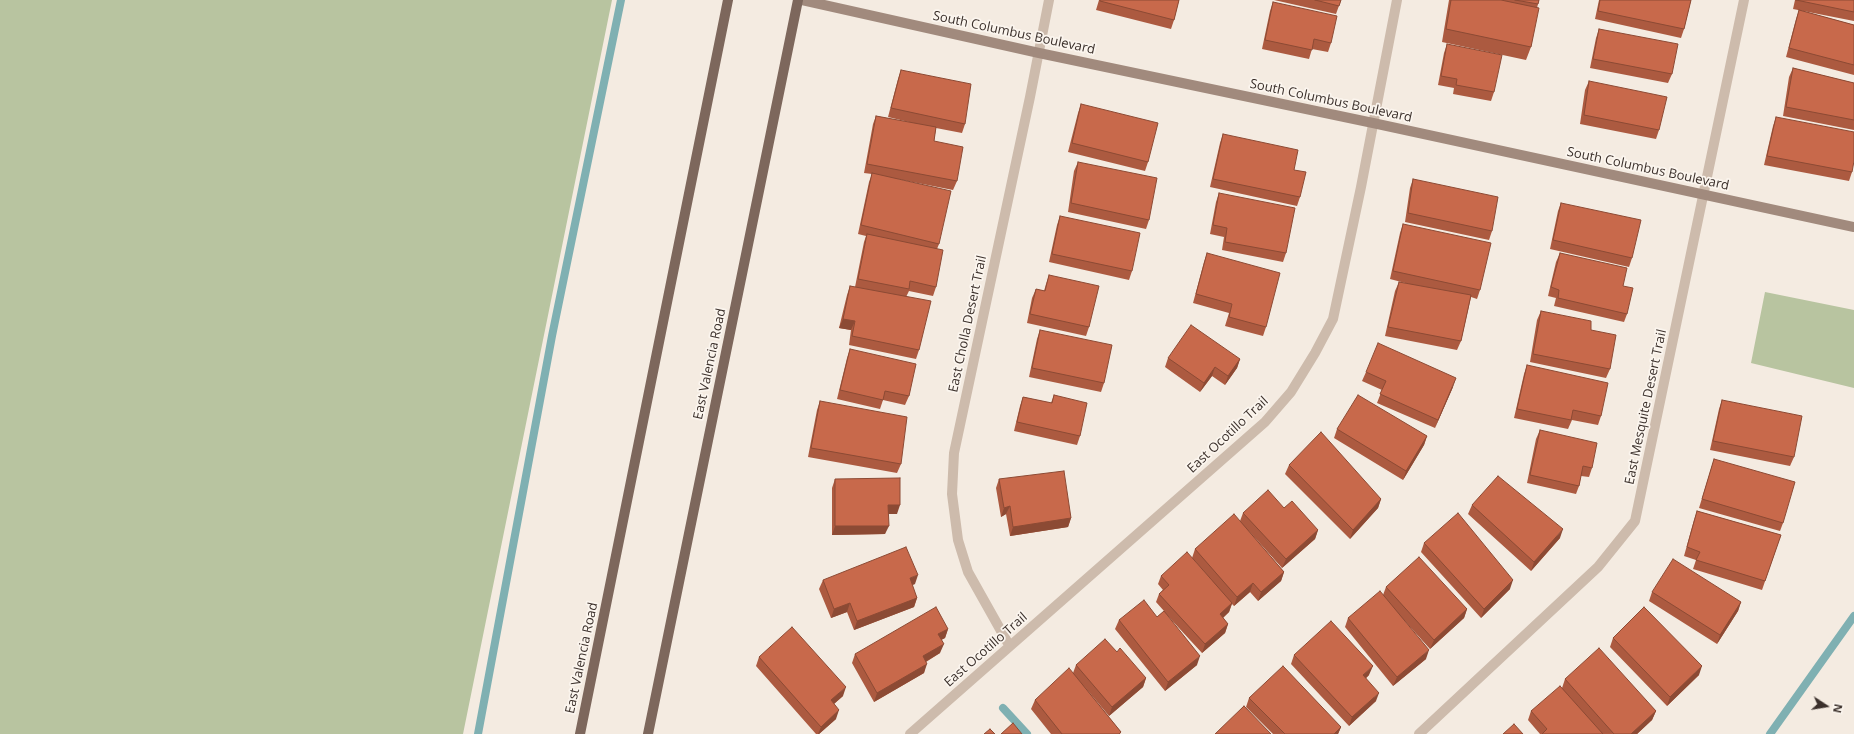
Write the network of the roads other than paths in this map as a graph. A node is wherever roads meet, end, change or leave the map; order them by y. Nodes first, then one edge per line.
1 (728, 0) edge
2 (798, 0) edge
3 (802, 0) edge
4 (1049, 0) edge
5 (1397, 0) edge
6 (1744, 0) edge
7 (1039, 53) junction
8 (1373, 123) junction
9 (1703, 194) junction
10 (1854, 227) edge
11 (1009, 646) junction
12 (580, 734) edge
13 (648, 734) edge
14 (910, 734) edge
15 (1418, 734) edge

1 - 12 main road, East Valencia Road
2 - 13 main road, East Valencia Road
3 - 7 street, South Columbus Boulevard
4 - 7 street, East Cholla Desert Trail
5 - 8 street, East Ocotillo Trail
6 - 9 street, East Mesquite Desert Trail
7 - 8 street, South Columbus Boulevard
7 - 11 street, East Cholla Desert Trail
8 - 9 street, South Columbus Boulevard
8 - 11 street, East Ocotillo Trail
9 - 10 street, South Columbus Boulevard
9 - 15 street, East Mesquite Desert Trail
11 - 14 street, East Ocotillo Trail

